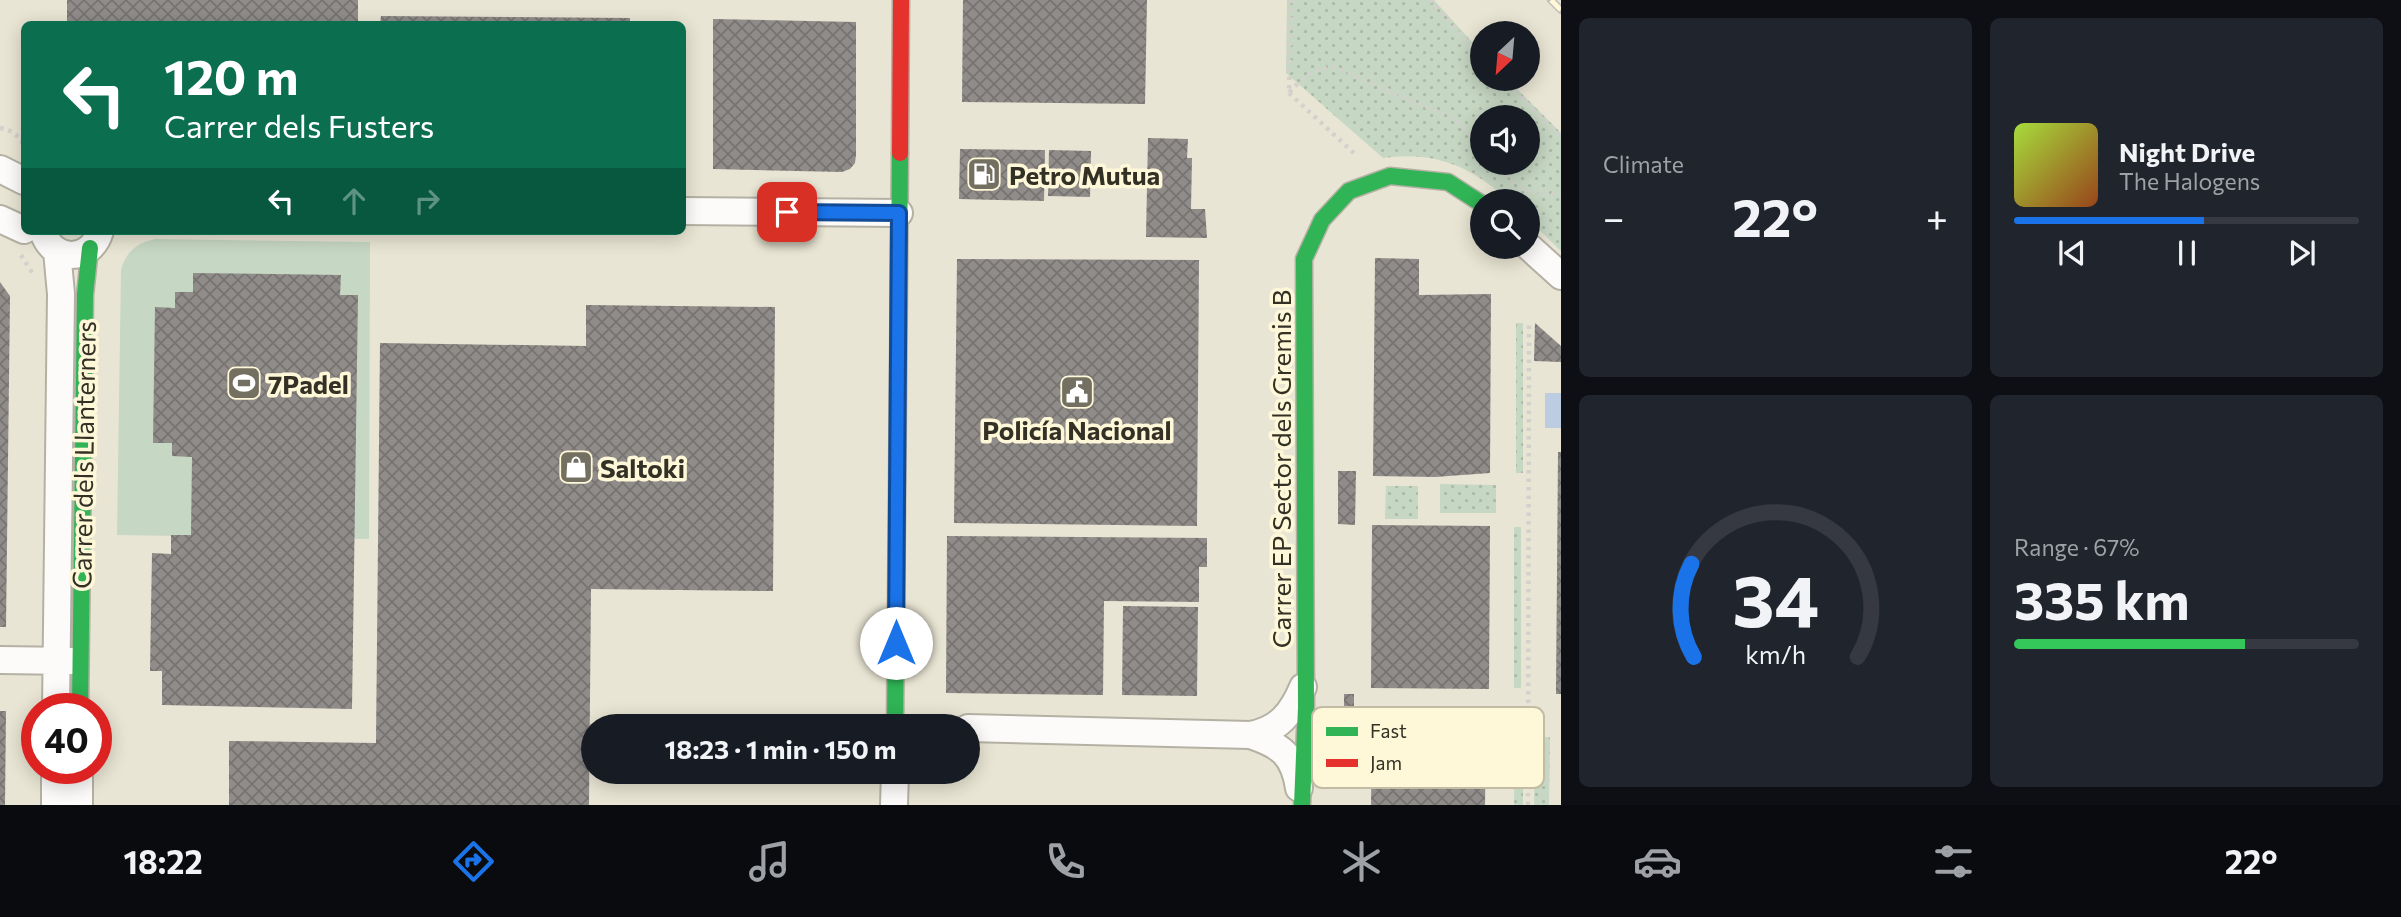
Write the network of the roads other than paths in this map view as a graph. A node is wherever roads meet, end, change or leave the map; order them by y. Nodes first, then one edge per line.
1 (901, 0) edge
2 (0, 169) edge
3 (21, 180) edge
4 (1470, 196) edge
5 (686, 212) edge
6 (899, 213) junction
7 (0, 219) edge
8 (21, 228) edge
9 (99, 236) edge
10 (40, 237) edge
11 (1540, 257) edge
12 (1561, 276) edge
13 (0, 660) edge
14 (68, 661) junction
15 (1305, 681) junction
16 (54, 693) edge
17 (76, 693) edge
18 (895, 714) edge
19 (980, 729) edge
20 (1250, 735) junction
21 (49, 784) edge
22 (79, 784) edge
23 (895, 784) edge
24 (55, 805) edge
25 (79, 805) edge
26 (894, 805) edge
27 (1301, 805) edge

1 - 6 street
2 - 3 street
4 - 15 street, Carrer EP Sector dels Gremis B
5 - 6 street
6 - 18 street
7 - 8 street
9 - 10 street
9 - 14 street, Carrer dels Llanterners
10 - 14 street, Carrer dels Llanterners
11 - 12 street
13 - 14 street
14 - 16 street, Carrer dels Llanterners
14 - 17 street, Carrer dels Llanterners
15 - 20 street
15 - 27 street, Carrer EP Sector dels Gremis B
19 - 20 street
20 - 27 street
21 - 24 street
22 - 25 street
23 - 26 street

